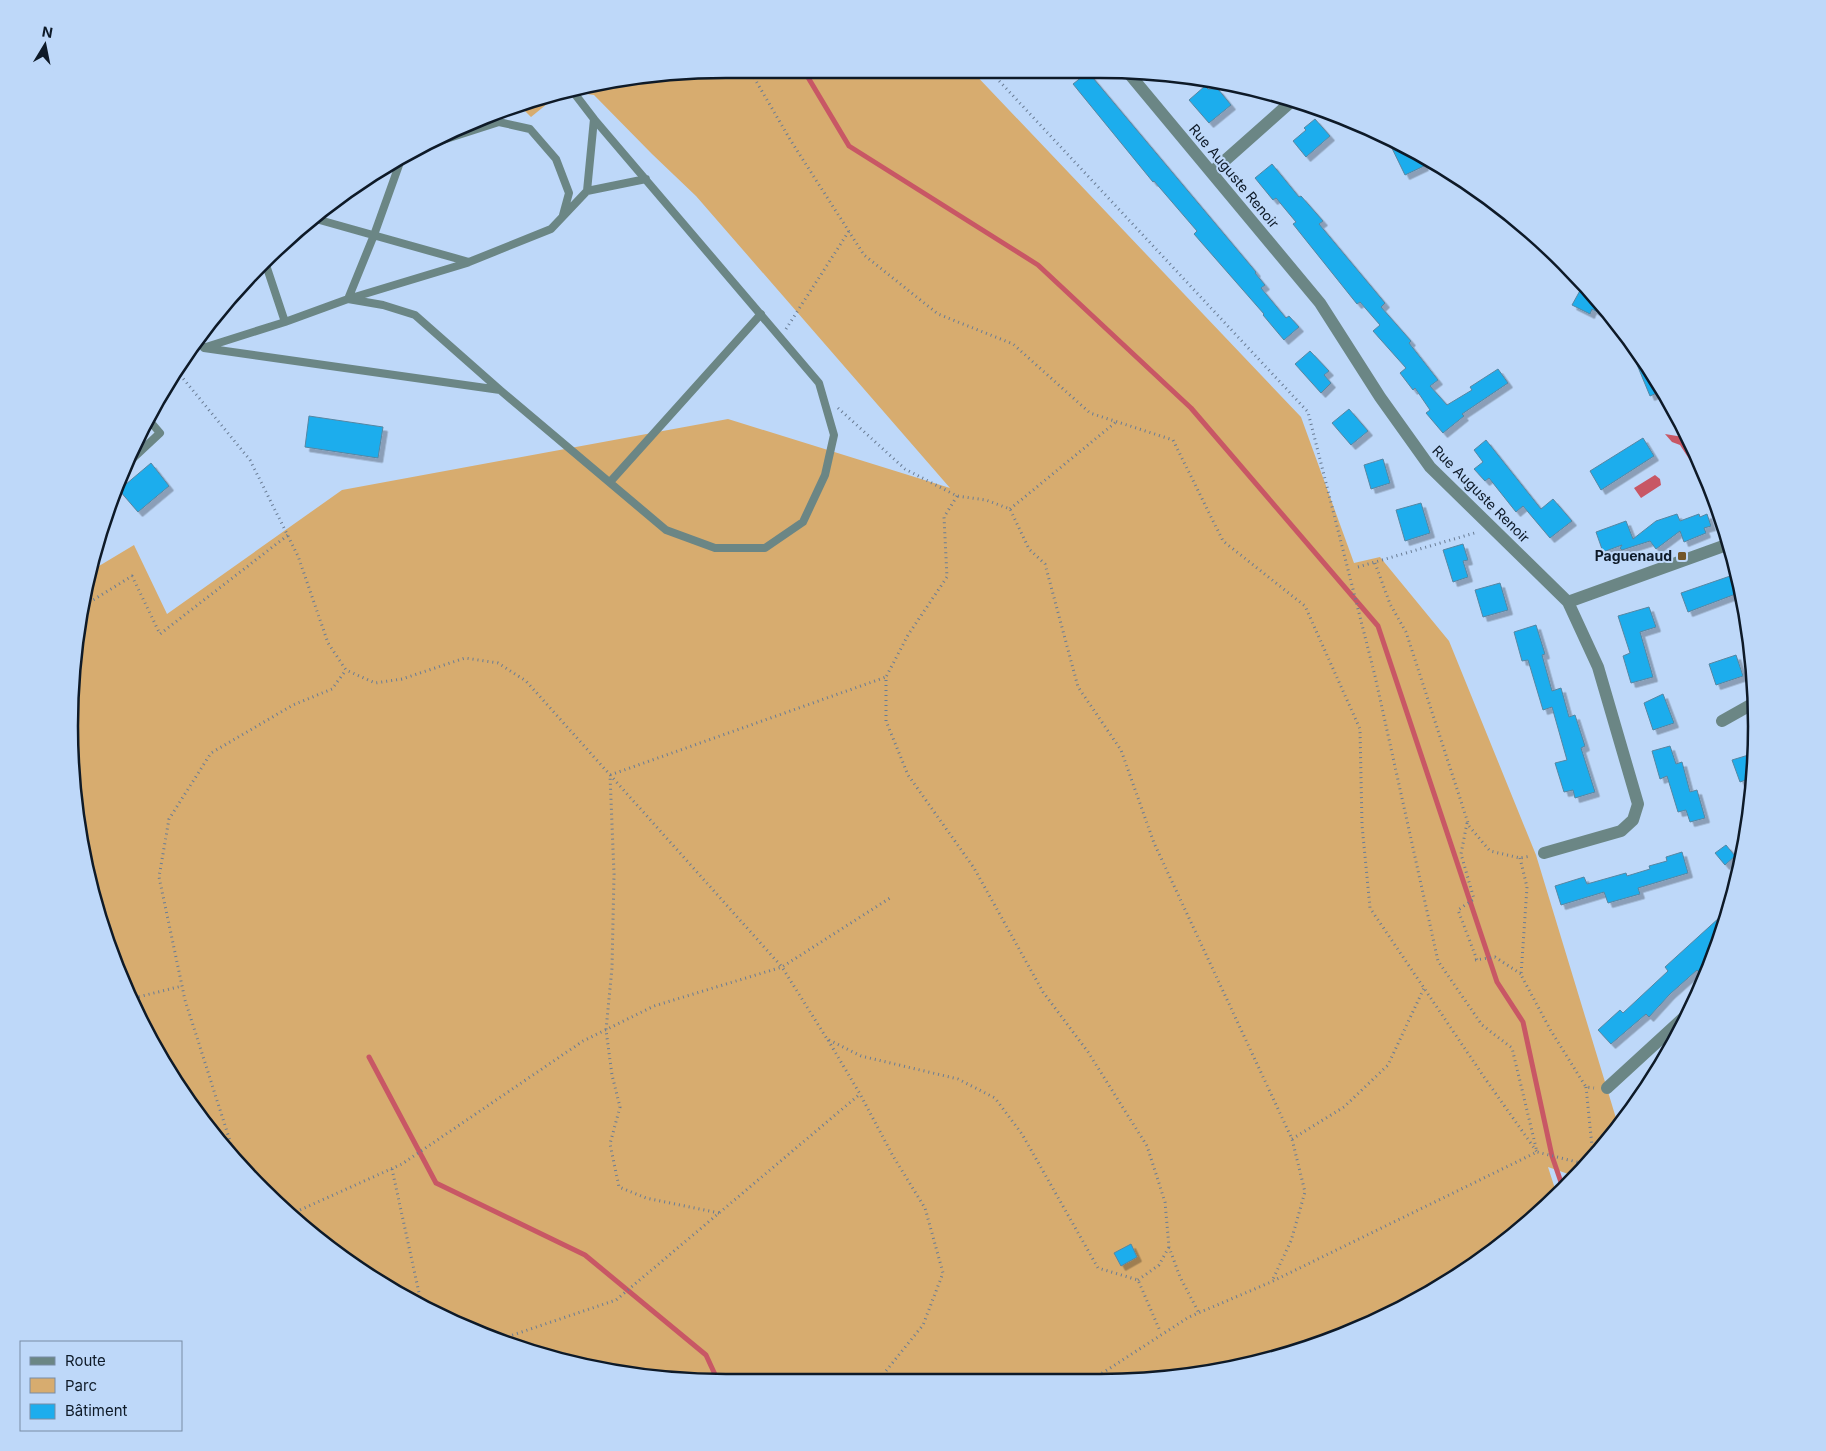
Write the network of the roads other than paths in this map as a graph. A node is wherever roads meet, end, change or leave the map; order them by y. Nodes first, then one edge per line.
1 (1133, 79) edge
2 (576, 96) edge
3 (1287, 106) edge
4 (594, 119) junction
5 (463, 134) edge
6 (399, 165) edge
7 (1212, 172) junction
8 (646, 180) junction
9 (588, 191) junction
10 (563, 217) junction
11 (320, 220) edge
12 (374, 235) junction
13 (469, 262) junction
14 (267, 267) edge
15 (348, 299) junction
16 (760, 314) junction
17 (286, 322) junction
18 (201, 345) edge
19 (500, 390) junction
20 (152, 424) edge
21 (137, 454) edge
22 (610, 482) junction
23 (1723, 546) edge
24 (1568, 602) junction
25 (1748, 707) edge
26 (1722, 721) dead end
27 (1544, 854) road end
28 (1675, 1026) edge
29 (1607, 1088) road end

1 - 7 street, Rue Auguste Renoir
2 - 4 lane
3 - 7 street
4 - 8 lane
4 - 9 lane
5 - 10 lane
6 - 12 lane
7 - 24 street, Rue Auguste Renoir
8 - 9 lane
8 - 16 lane
9 - 10 lane
10 - 13 lane
11 - 12 lane
12 - 13 lane
12 - 15 lane
13 - 15 lane
14 - 17 lane
15 - 17 lane
15 - 19 lane
16 - 22 lane
16 - 22 lane
17 - 18 lane
18 - 19 lane
19 - 22 lane
20 - 21 lane
23 - 24 street
24 - 27 street, Rue Auguste Renoir
25 - 26 street
28 - 29 street

